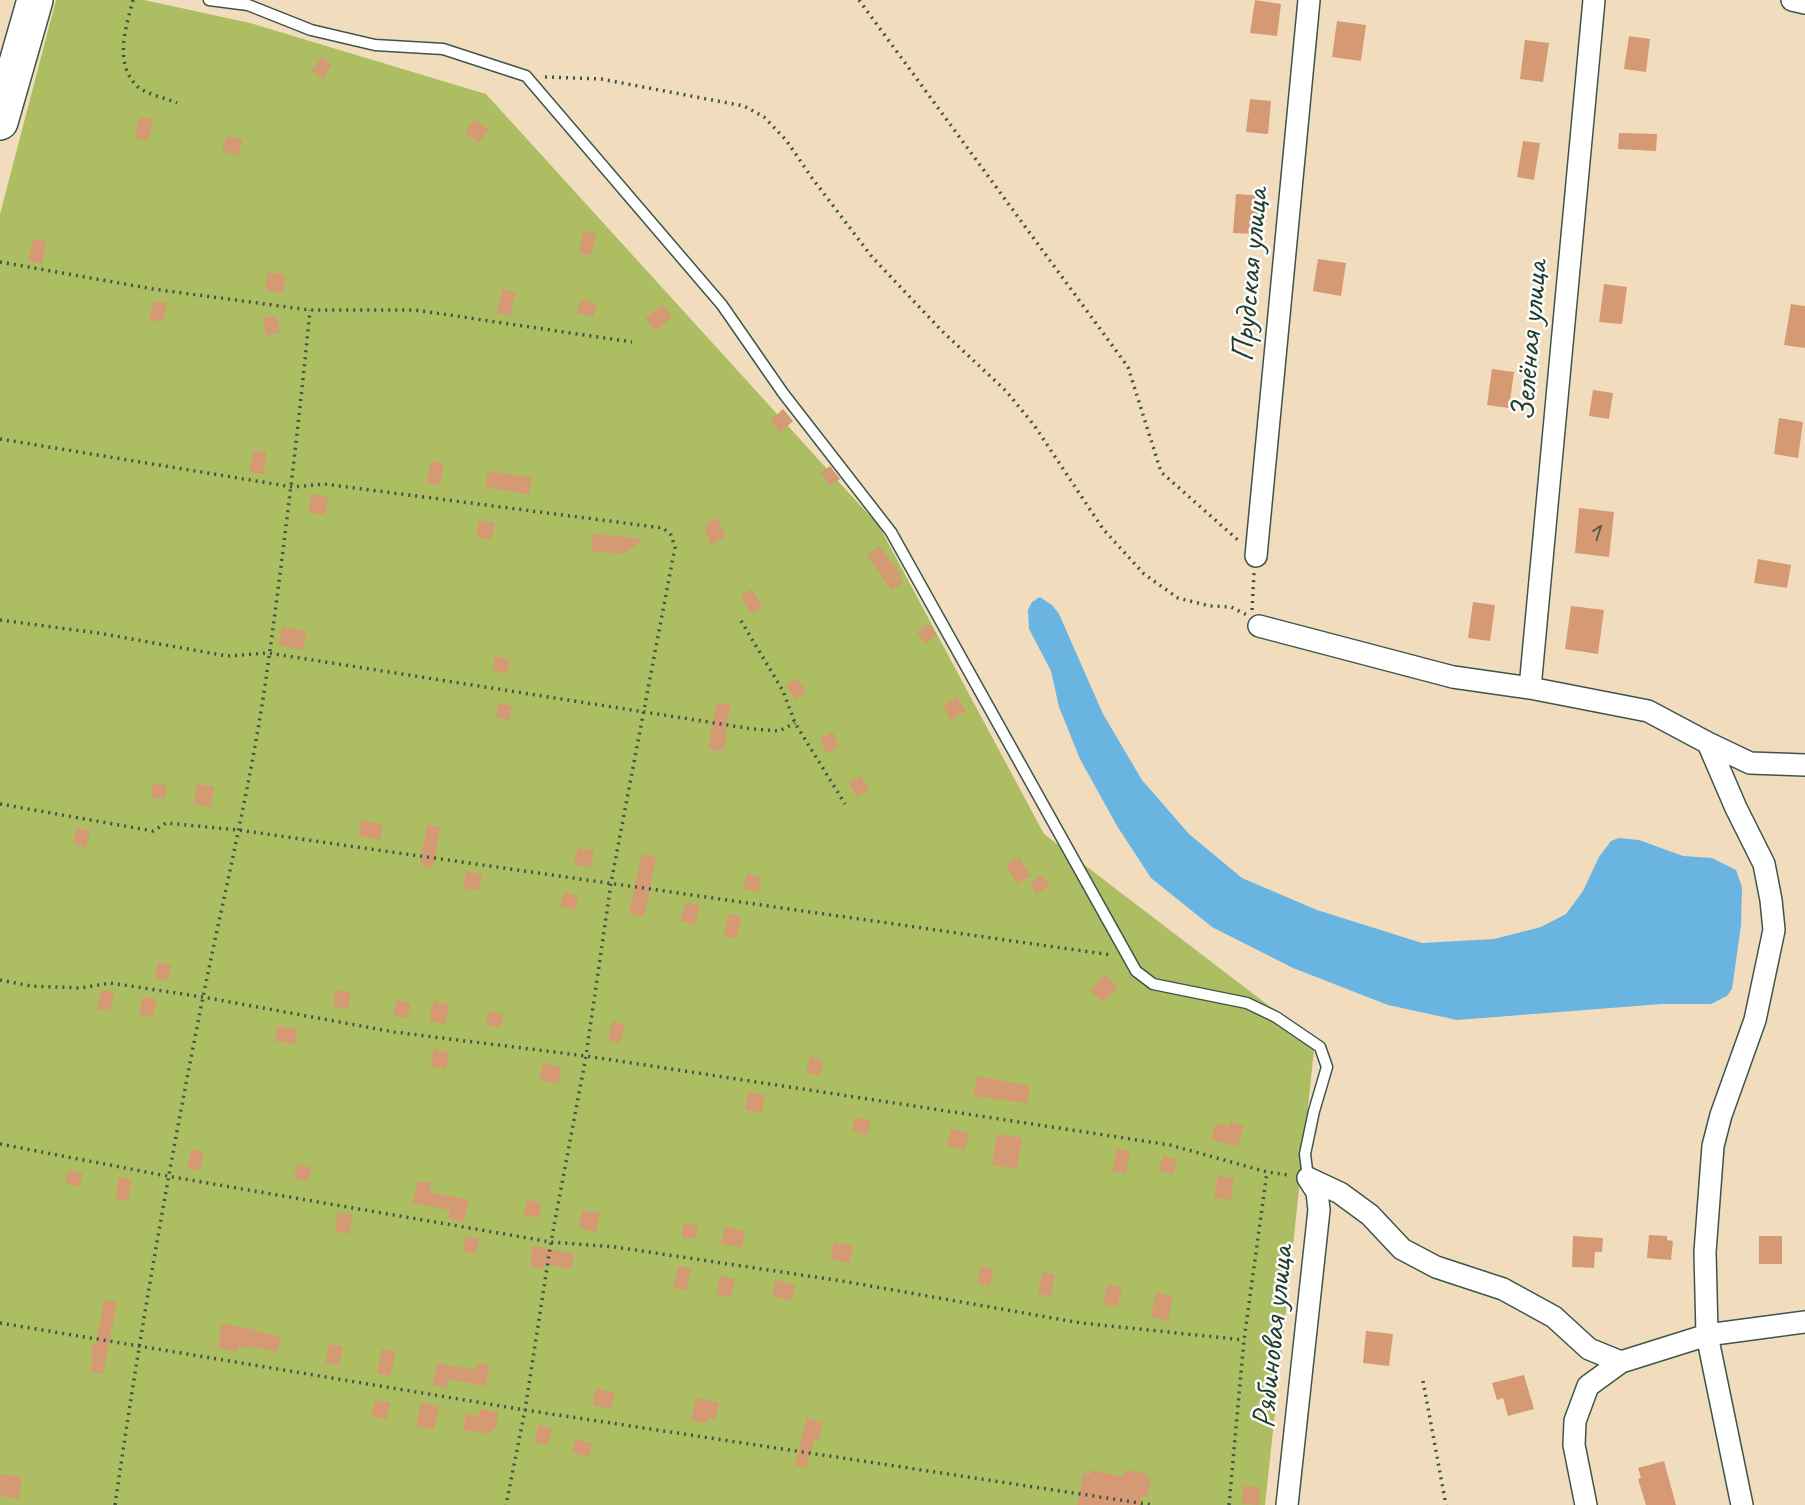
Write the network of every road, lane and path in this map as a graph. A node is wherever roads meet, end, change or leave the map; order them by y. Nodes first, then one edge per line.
1 (35, 0) edge
2 (133, 0) edge
3 (209, 0) edge
4 (859, 0) edge
5 (1309, 0) edge
6 (1594, 0) edge
7 (1792, 0) edge
8 (1805, 3) edge
9 (526, 76) junction
10 (177, 103) dead end
11 (0, 122) edge
12 (0, 262) edge
13 (310, 310) junction
14 (632, 342) dead end
15 (0, 439) edge
16 (293, 487) junction
17 (1256, 556) junction
18 (0, 620) edge
19 (741, 621) dead end
20 (1259, 626) junction
21 (268, 653) junction
22 (1530, 688) junction
23 (643, 711) junction
24 (794, 723) junction
25 (1708, 743) junction
26 (1805, 765) edge
27 (0, 804) edge
28 (845, 804) dead end
29 (238, 830) junction
30 (611, 883) junction
31 (1126, 957) junction
32 (0, 980) edge
33 (203, 997) junction
34 (586, 1056) junction
35 (0, 1144) edge
36 (1268, 1172) junction
37 (167, 1176) junction
38 (1308, 1178) junction
39 (551, 1242) junction
40 (1805, 1322) edge
41 (0, 1323) edge
42 (1707, 1335) junction
43 (1244, 1340) junction
44 (138, 1346) junction
45 (1621, 1362) junction
46 (1423, 1381) dead end
47 (525, 1410) junction
48 (115, 1505) edge
49 (506, 1505) edge
50 (1153, 1505) edge
51 (1229, 1505) edge
52 (1287, 1505) edge
53 (1446, 1505) edge
54 (1586, 1505) edge
55 (1742, 1505) edge

1 - 11 highway
2 - 10 path
3 - 9 lane
4 - 17 path
5 - 17 street, Прудская улица
6 - 22 street, Зелёная улица
7 - 8 street
9 - 20 path
9 - 31 lane
12 - 13 path
13 - 14 path
13 - 16 path
15 - 16 path
16 - 21 path
16 - 23 path
17 - 20 path
18 - 21 path
19 - 24 path
20 - 22 street
21 - 23 path
21 - 29 path
22 - 25 street
23 - 24 path
23 - 30 path
24 - 28 path
25 - 26 street
25 - 42 street
27 - 29 path
29 - 30 path
29 - 33 path
30 - 31 path
30 - 34 path
31 - 38 lane
32 - 33 path
33 - 34 path
33 - 37 path
34 - 36 path
34 - 39 path
35 - 37 path
36 - 38 path
36 - 43 path
37 - 39 path
37 - 44 path
38 - 45 street
38 - 52 street, Рябиновая улица
39 - 43 path
39 - 47 path
40 - 42 street
41 - 44 path
42 - 45 street
42 - 55 street
43 - 51 path
44 - 47 path
44 - 48 path
45 - 54 street
46 - 53 path
47 - 49 path
47 - 50 path

